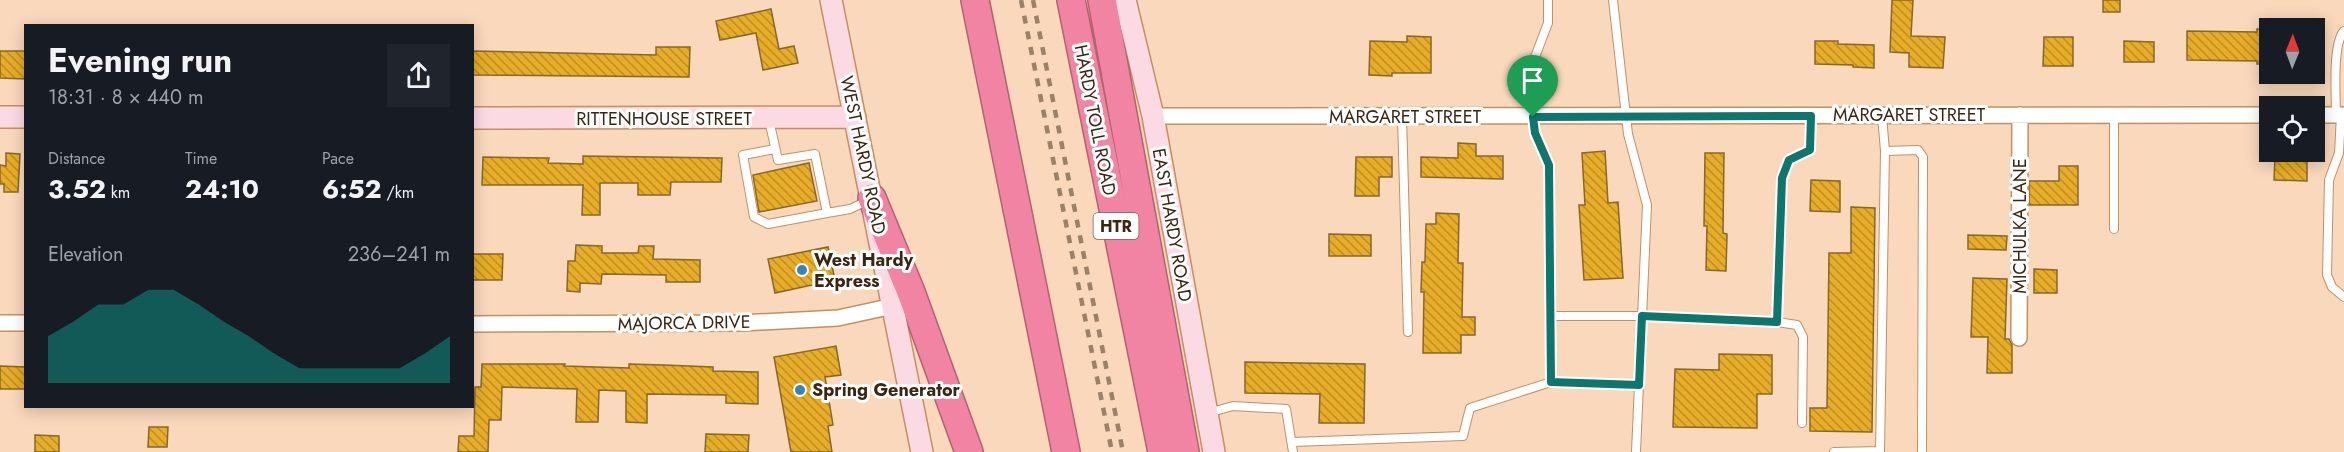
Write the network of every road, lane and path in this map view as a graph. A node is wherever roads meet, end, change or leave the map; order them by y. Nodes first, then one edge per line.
1 (831, 0) edge
2 (975, 0) edge
3 (1071, 0) edge
4 (1102, 0) edge
5 (1125, 0) edge
6 (1548, 0) edge
7 (1613, 0) edge
8 (2344, 31) edge
9 (2020, 115) junction
10 (2114, 115) junction
11 (2259, 115) edge
12 (2340, 115) edge
13 (1153, 116) junction
14 (1627, 116) junction
15 (1811, 116) junction
16 (1882, 116) junction
17 (0, 117) edge
18 (24, 117) edge
19 (855, 117) junction
20 (1402, 117) junction
21 (1530, 117) junction
22 (474, 118) edge
23 (769, 119) junction
24 (775, 149) junction
25 (1884, 151) junction
26 (872, 198) junction
27 (826, 213) junction
28 (2114, 229) dead end
29 (2344, 297) edge
30 (893, 306) junction
31 (1550, 316) junction
32 (1642, 316) junction
33 (1777, 322) junction
34 (0, 323) edge
35 (24, 323) edge
36 (474, 324) edge
37 (1408, 332) dead end
38 (2019, 338) dead end
39 (1551, 382) junction
40 (1639, 385) junction
41 (1206, 413) junction
42 (1802, 423) dead end
43 (1292, 442) junction
44 (922, 452) edge
45 (969, 452) edge
46 (1065, 452) edge
47 (1162, 452) edge
48 (1185, 452) edge
49 (1214, 452) edge
50 (1293, 452) edge
51 (1636, 452) edge
52 (1641, 452) edge
53 (1834, 452) edge
54 (1880, 452) edge
55 (1922, 452) edge

1 - 19 main road, WEST HARDY ROAD
2 - 46 highway
3 - 47 highway, HARDY TOLL ROAD / HTR
4 - 48 highway
5 - 13 main road, EAST HARDY ROAD
6 - 21 lane
7 - 14 lane
8 - 12 lane
9 - 10 street, MARGARET STREET
9 - 16 street, MARGARET STREET
9 - 38 street, MICHULKA LANE
10 - 11 street, MARGARET STREET
10 - 28 lane
12 - 29 lane
13 - 20 street, MARGARET STREET
13 - 41 main road, EAST HARDY ROAD
14 - 15 street, MARGARET STREET
14 - 21 street, MARGARET STREET
14 - 32 lane
15 - 16 street, MARGARET STREET
15 - 33 lane
16 - 25 lane
17 - 18 main road
19 - 23 main road, RITTENHOUSE STREET
19 - 26 main road, WEST HARDY ROAD
20 - 21 street, MARGARET STREET
20 - 37 lane
21 - 31 lane
22 - 23 main road, RITTENHOUSE STREET
23 - 24 lane
24 - 27 lane
24 - 27 lane
25 - 54 lane
25 - 55 lane
26 - 27 lane
26 - 30 main road, WEST HARDY ROAD
26 - 45 highway
30 - 36 street, MAJORCA DRIVE
30 - 44 main road, WEST HARDY ROAD
31 - 32 lane
31 - 39 lane
32 - 33 lane
32 - 40 lane
33 - 42 lane
34 - 35 street
39 - 40 lane
39 - 43 lane
40 - 51 lane
41 - 43 lane
41 - 49 main road, EAST HARDY ROAD
43 - 50 lane
51 - 52 lane
53 - 54 lane

